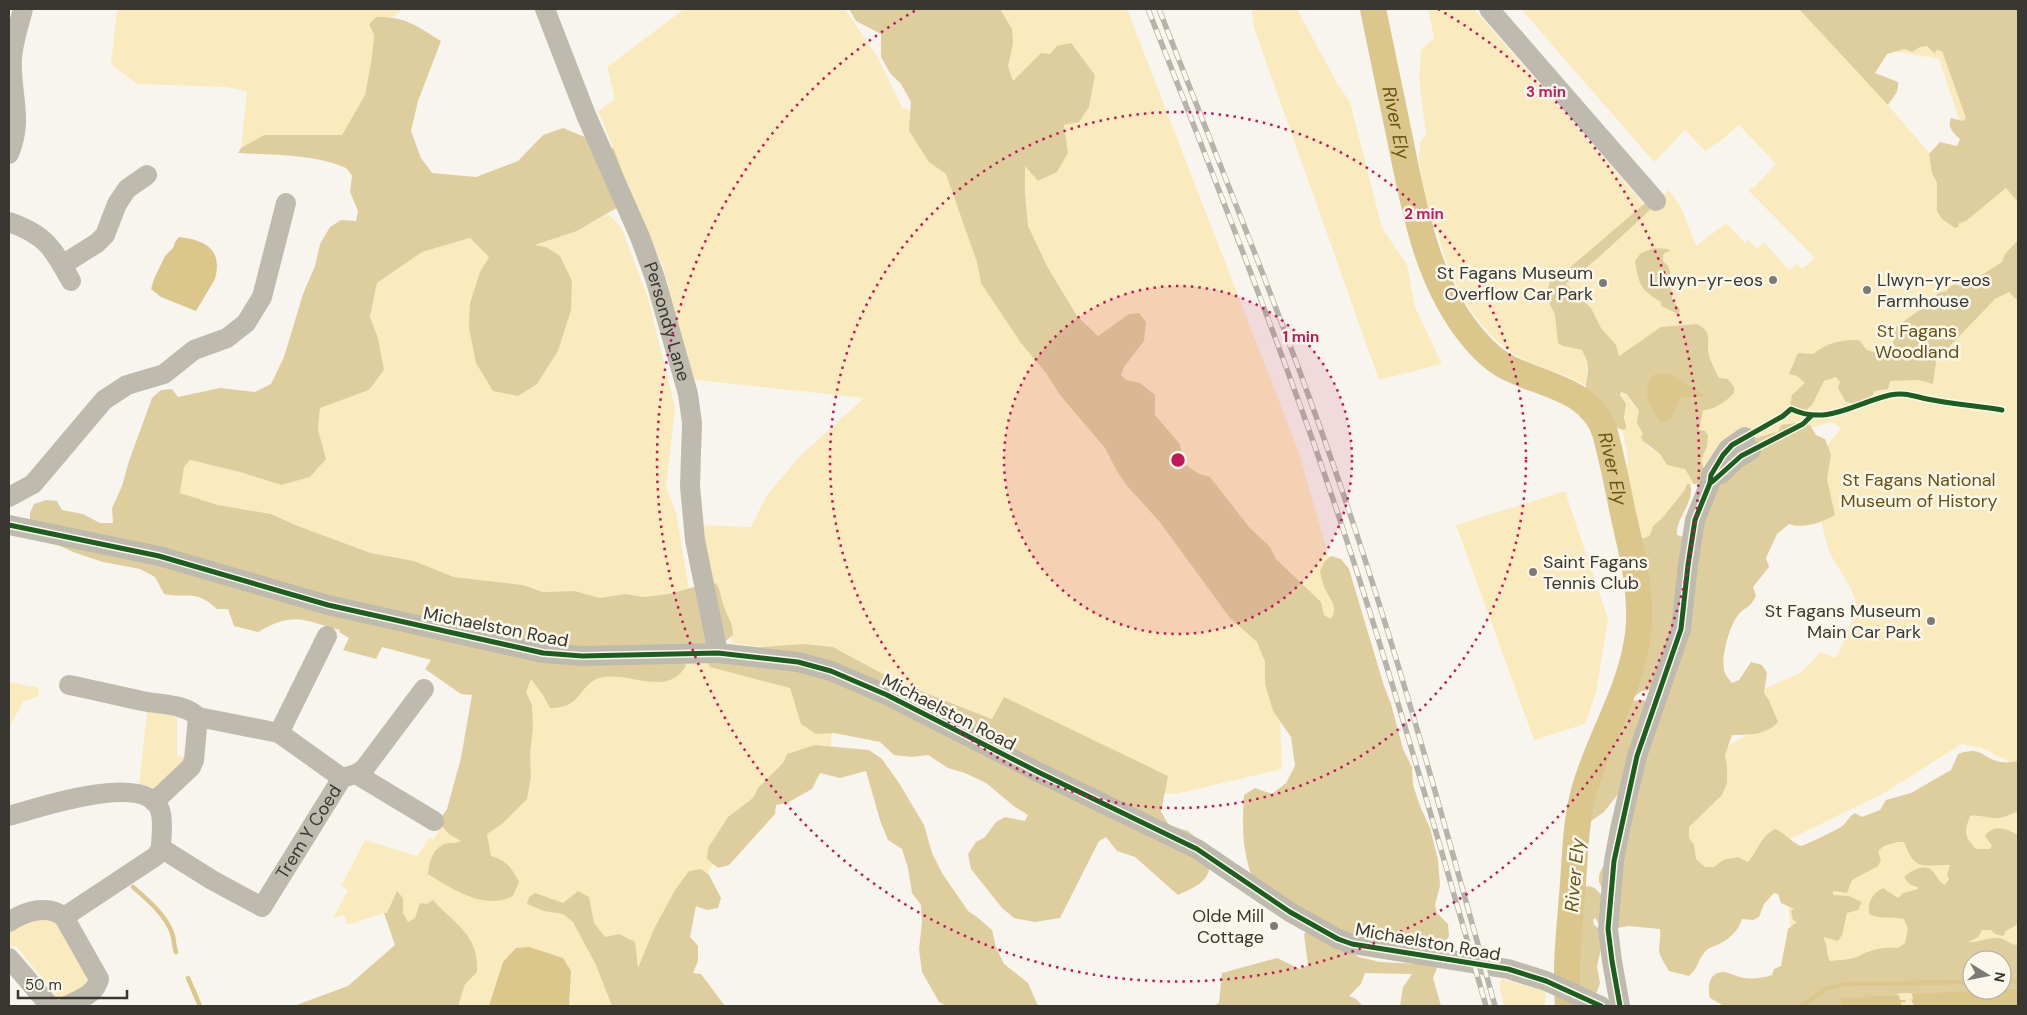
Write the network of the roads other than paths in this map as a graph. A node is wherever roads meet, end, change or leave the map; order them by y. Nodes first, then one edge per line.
1 (23, 9) edge
2 (545, 9) edge
3 (1489, 9) edge
4 (9, 154) edge
5 (147, 174) dead end
6 (1656, 201) dead end
7 (286, 203) dead end
8 (9, 222) edge
9 (1748, 444) dead end
10 (9, 497) edge
11 (9, 525) edge
12 (327, 636) dead end
13 (718, 653) junction
14 (69, 685) dead end
15 (424, 688) dead end
16 (198, 717) junction
17 (279, 733) junction
18 (349, 776) junction
19 (154, 802) junction
20 (9, 816) edge
21 (434, 821) dead end
22 (161, 848) junction
23 (64, 917) junction
24 (9, 922) edge
25 (9, 958) edge
26 (1597, 1004) edge
27 (50, 1006) edge
28 (67, 1006) edge
29 (1620, 1006) edge

1 - 4 street
2 - 13 street, Persondy Lane
3 - 6 street
5 - 8 street
7 - 10 street
9 - 29 street
11 - 13 street, Michaelston Road
12 - 17 street
13 - 26 street, Michaelston Road
14 - 16 street, Trem Y Coed
15 - 18 street
16 - 17 street, Trem Y Coed
16 - 19 street
17 - 18 street, Trem Y Coed
18 - 21 street
18 - 22 street, Trem Y Coed
19 - 20 street
19 - 22 street
22 - 23 street
23 - 24 street
23 - 28 street
25 - 27 street

